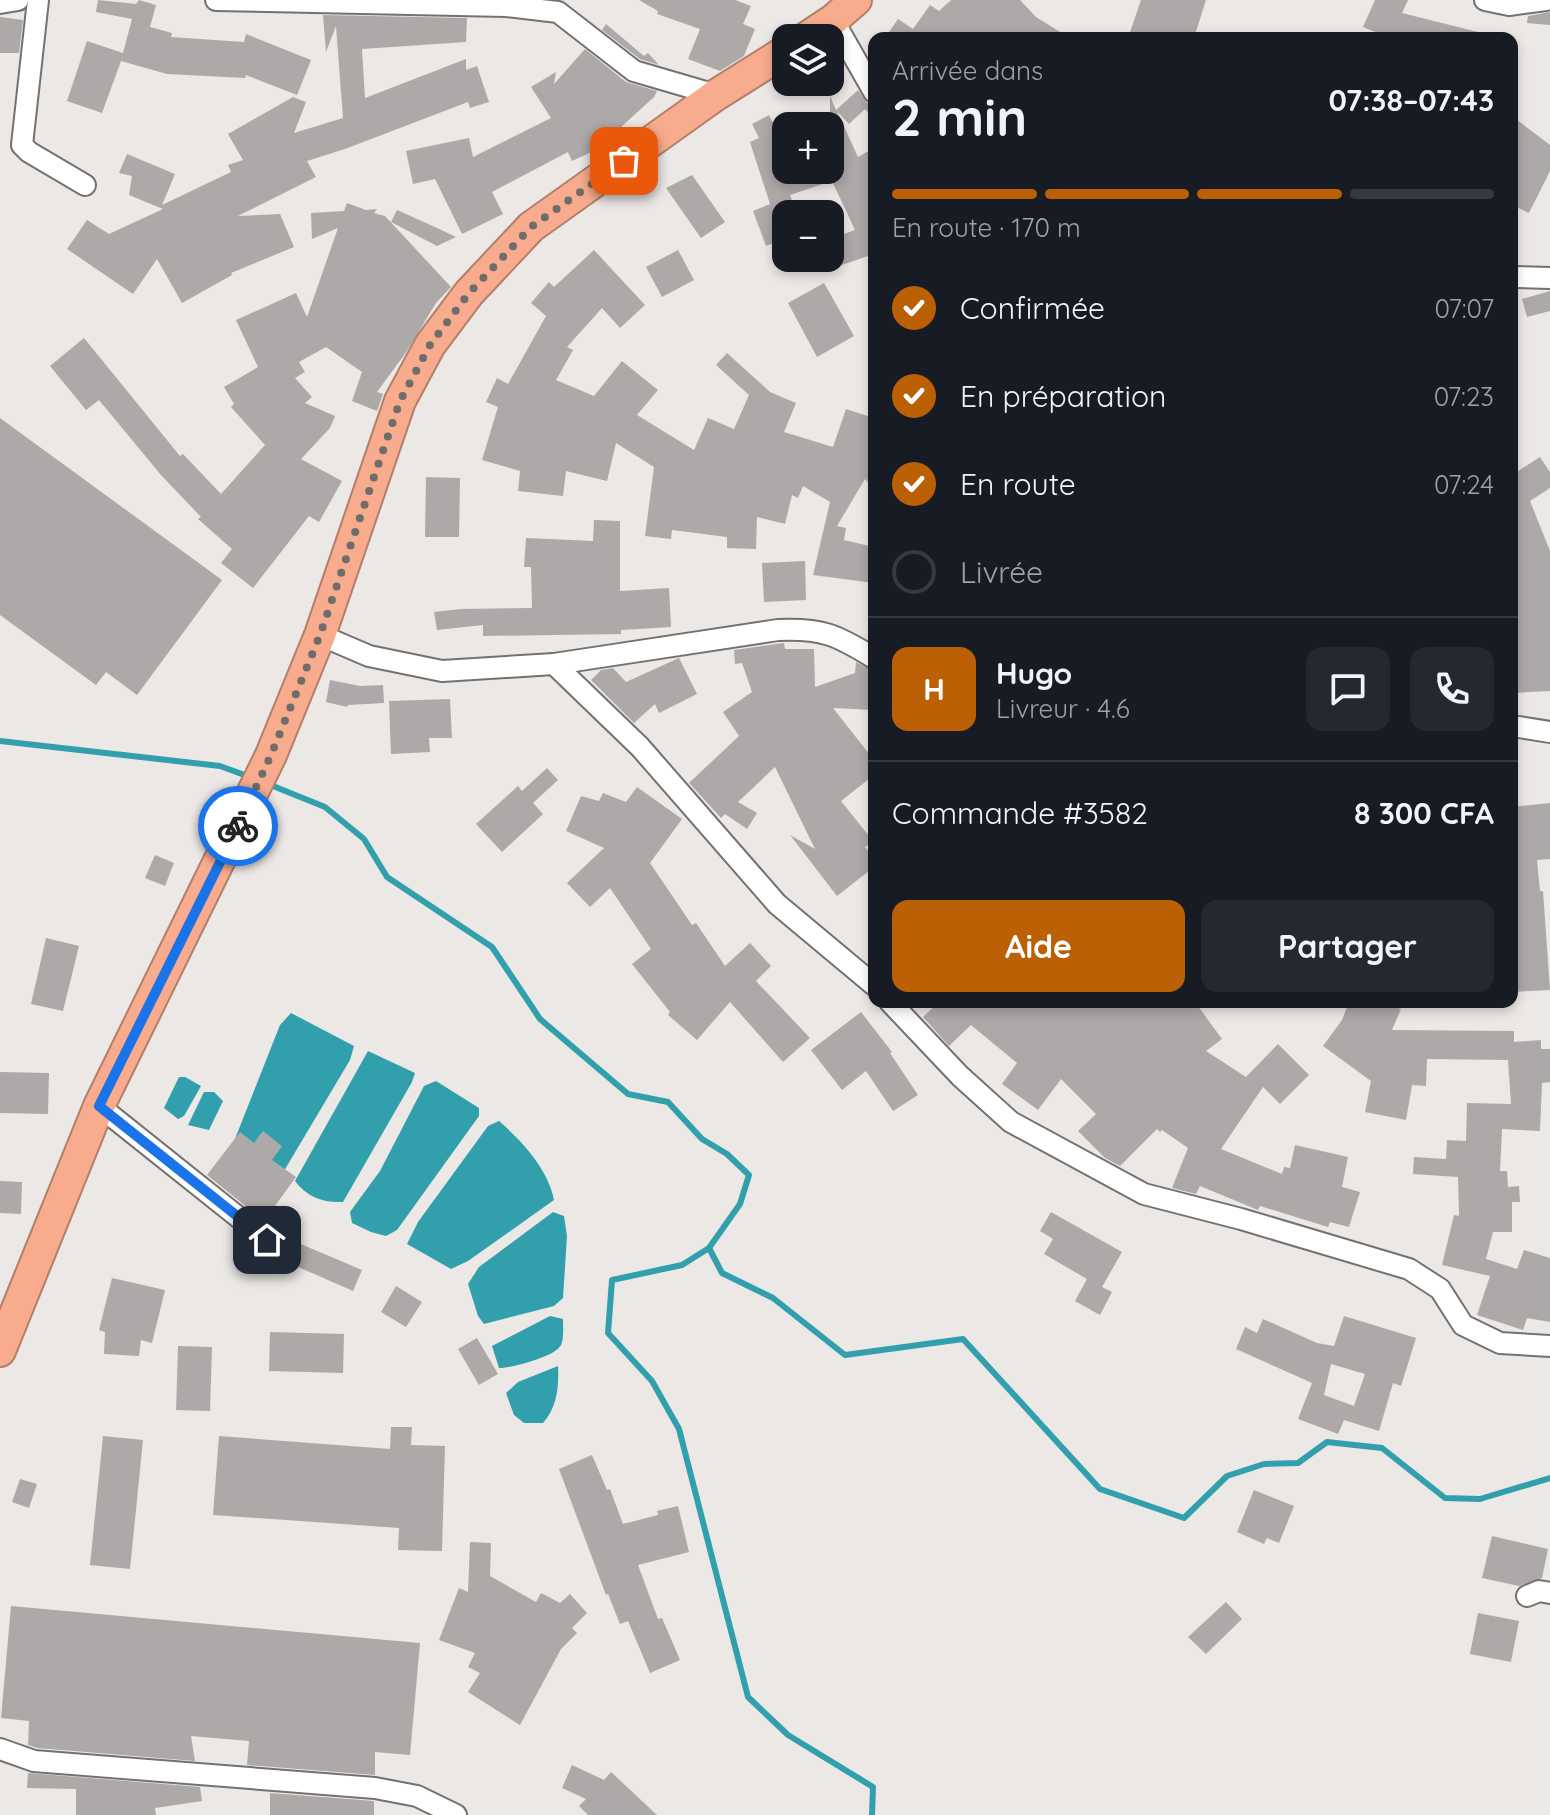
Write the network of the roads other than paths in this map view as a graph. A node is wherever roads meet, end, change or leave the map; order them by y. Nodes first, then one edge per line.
1 (18, 0) edge
2 (38, 0) edge
3 (216, 0) edge
4 (856, 0) edge
5 (1485, 0) edge
6 (1546, 0) edge
7 (0, 3) edge
8 (833, 20) junction
9 (827, 24) edge
10 (772, 60) edge
11 (868, 81) edge
12 (716, 95) junction
13 (85, 185) dead end
14 (1518, 277) edge
15 (1550, 278) edge
16 (320, 635) junction
17 (868, 654) edge
18 (554, 664) junction
19 (1518, 727) edge
20 (1550, 732) edge
21 (868, 980) edge
22 (896, 1008) edge
23 (99, 1106) junction
24 (267, 1240) dead end
25 (1550, 1346) edge
26 (0, 1351) edge
27 (1550, 1593) edge
28 (1527, 1596) dead end
29 (0, 1749) edge
30 (456, 1815) edge

1 - 7 street
2 - 13 street
3 - 12 street
4 - 8 highway
5 - 6 street
8 - 9 highway
8 - 11 street
10 - 12 highway
12 - 16 highway
14 - 15 street
16 - 18 street
16 - 23 highway
17 - 18 street
18 - 21 street
19 - 20 street
22 - 25 street
23 - 24 street
23 - 26 highway
27 - 28 street
29 - 30 street

